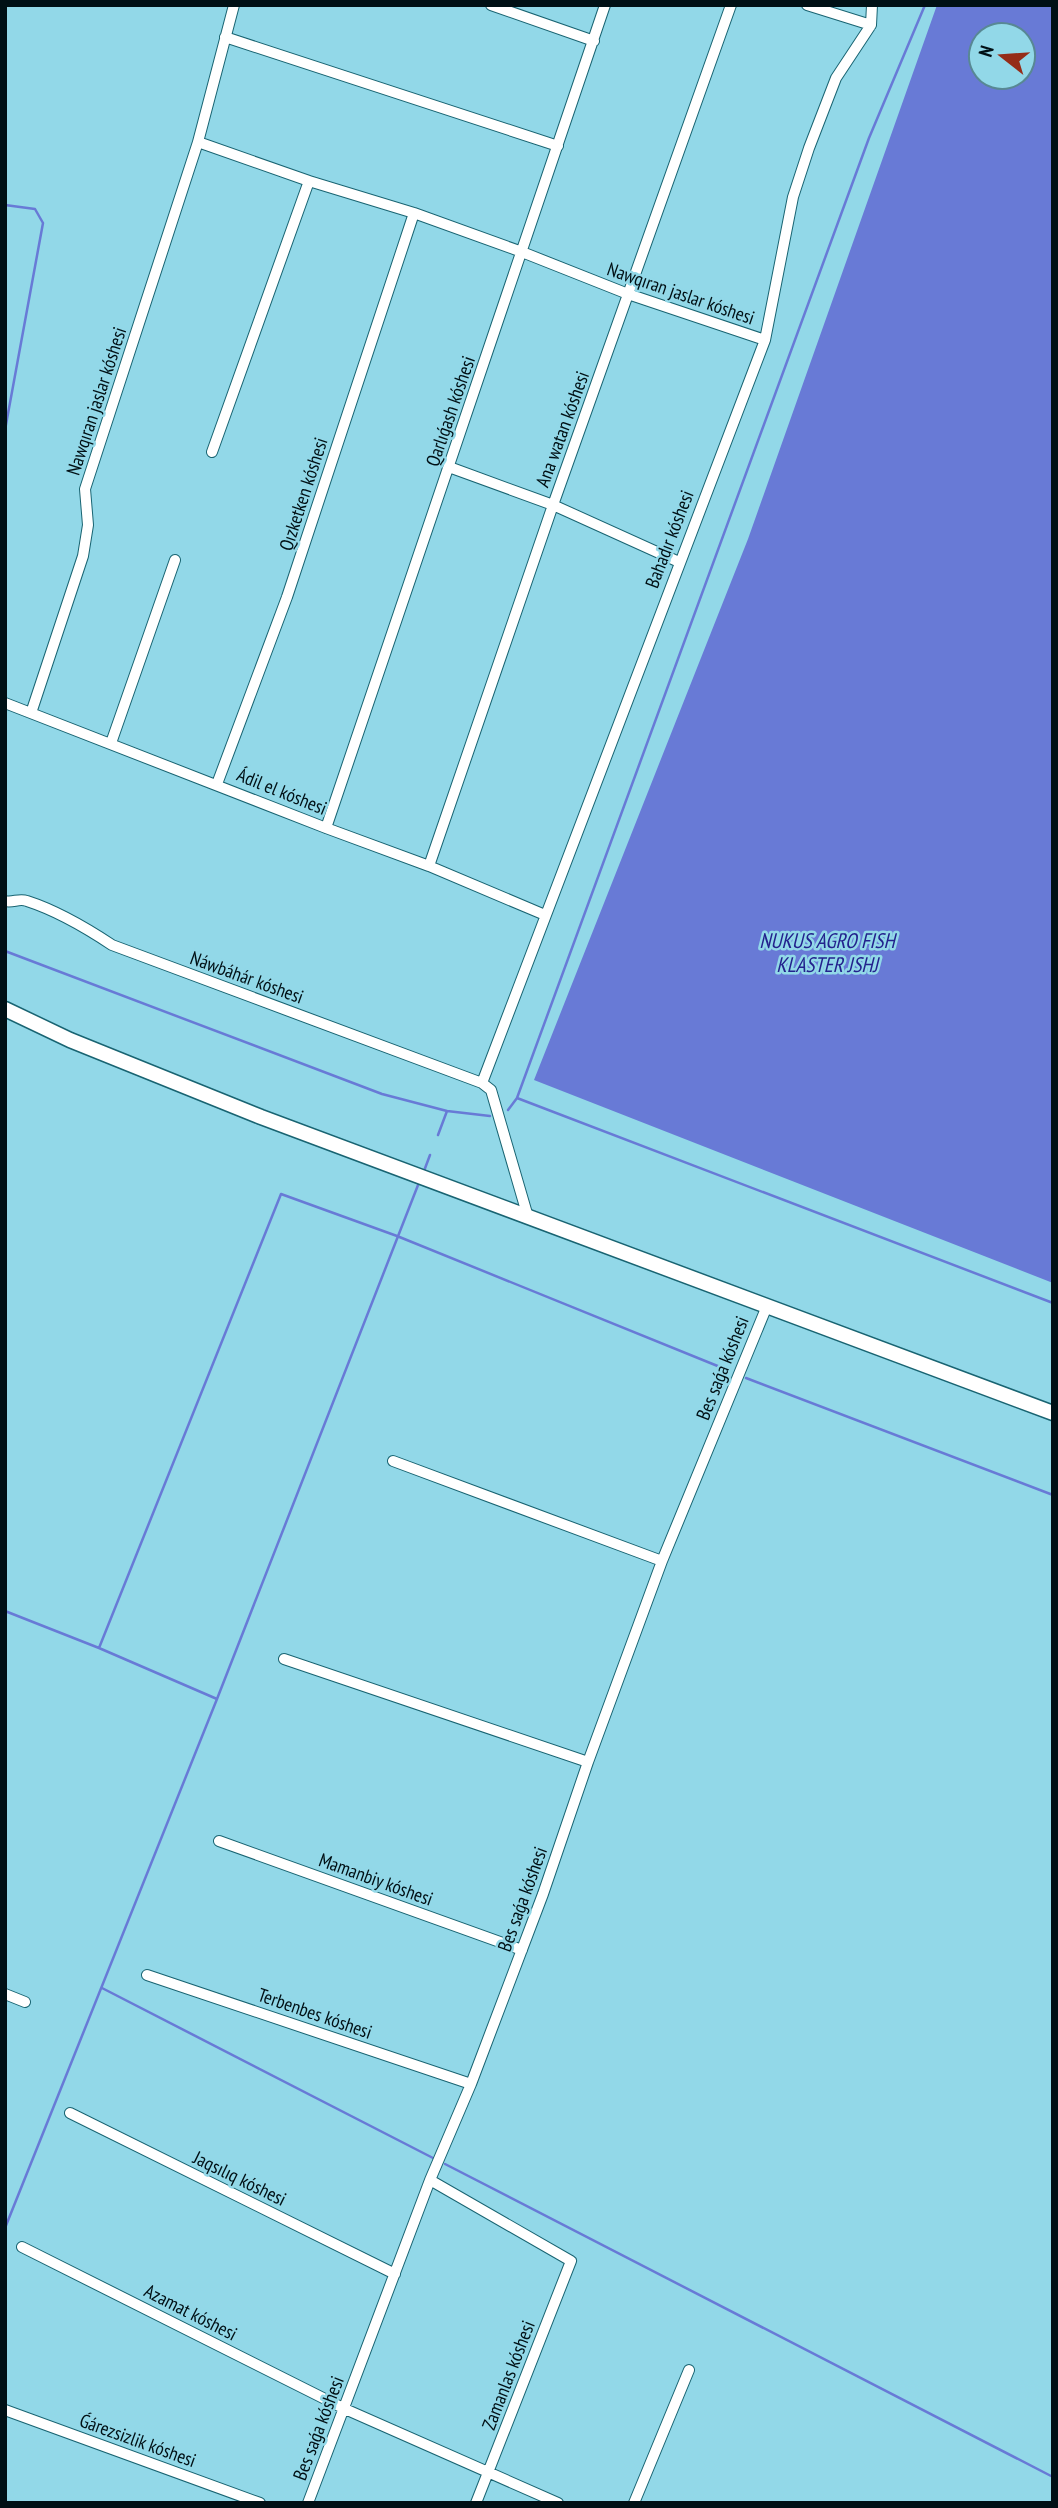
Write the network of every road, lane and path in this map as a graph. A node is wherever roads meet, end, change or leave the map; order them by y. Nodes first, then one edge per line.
1 (234, 5) edge
2 (491, 5) edge
3 (605, 5) edge
4 (731, 5) edge
5 (807, 5) edge
6 (872, 5) edge
7 (871, 25) junction
8 (225, 37) junction
9 (594, 41) junction
10 (198, 142) junction
11 (558, 146) junction
12 (309, 181) junction
13 (414, 213) junction
14 (522, 252) junction
15 (628, 294) junction
16 (765, 340) junction
17 (212, 452) dead end
18 (449, 467) junction
19 (553, 505) junction
20 (175, 560) dead end
21 (679, 562) junction
22 (5, 703) edge
23 (31, 713) junction
24 (111, 743) junction
25 (217, 784) junction
26 (326, 828) junction
27 (429, 866) junction
28 (5, 901) edge
29 (545, 915) junction
30 (5, 1009) edge
31 (482, 1083) junction
32 (528, 1217) junction
33 (767, 1306) junction
34 (1053, 1413) edge
35 (393, 1461) dead end
36 (662, 1561) junction
37 (284, 1659) dead end
38 (588, 1762) junction
39 (219, 1841) dead end
40 (522, 1950) junction
41 (147, 1975) dead end
42 (5, 1994) edge
43 (25, 2002) dead end
44 (471, 2084) junction
45 (70, 2113) dead end
46 (430, 2180) junction
47 (22, 2247) dead end
48 (395, 2274) junction
49 (689, 2370) dead end
50 (345, 2409) junction
51 (5, 2410) edge
52 (489, 2472) junction
53 (260, 2503) edge
54 (308, 2503) edge
55 (476, 2503) edge
56 (558, 2503) edge
57 (634, 2503) edge

1 - 8 street, Nawqıran jaslar kóshesi
2 - 9 street
3 - 9 street, Qarlıǵash kóshesi
4 - 15 street, Ana watan kóshesi
5 - 7 street
6 - 7 street
7 - 16 street, Bahadır kóshesi
8 - 10 street, Nawqıran jaslar kóshesi
8 - 11 street
9 - 11 street, Qarlıǵash kóshesi
10 - 12 street, Nawqıran jaslar kóshesi
10 - 23 street, Nawqıran jaslar kóshesi
11 - 14 street, Qarlıǵash kóshesi
12 - 13 street, Nawqıran jaslar kóshesi
12 - 17 street
13 - 14 street, Nawqıran jaslar kóshesi
13 - 25 street, Qızketken kóshesi
14 - 15 street, Nawqıran jaslar kóshesi
14 - 18 street, Qarlıǵash kóshesi
15 - 16 street, Nawqıran jaslar kóshesi
15 - 19 street, Ana watan kóshesi
16 - 21 street, Bahadır kóshesi
18 - 19 street
18 - 26 street, Qarlıǵash kóshesi
19 - 21 street
19 - 27 street, Ana watan kóshesi
20 - 24 street
21 - 29 street, Bahadır kóshesi
22 - 23 street, Ádil el kóshesi
23 - 24 street, Ádil el kóshesi
24 - 25 street, Ádil el kóshesi
25 - 26 street, Ádil el kóshesi
26 - 27 street, Ádil el kóshesi
27 - 29 street, Ádil el kóshesi
28 - 31 street, Náwbáhár kóshesi
29 - 31 street, Bahadır kóshesi
30 - 32 main road
31 - 32 street
32 - 33 main road
33 - 34 main road
33 - 36 street, Bes saǵa kóshesi
35 - 36 street
36 - 38 street, Bes saǵa kóshesi
37 - 38 street
38 - 40 street, Bes saǵa kóshesi
39 - 40 street, Mamanbiy kóshesi
40 - 44 street, Bes saǵa kóshesi
41 - 44 street, Terbenbes kóshesi
42 - 43 street
44 - 46 street, Bes saǵa kóshesi
45 - 48 street, Jaqsılıq kóshesi
46 - 48 street, Bes saǵa kóshesi
46 - 52 street, Zamanlas kóshesi
47 - 50 street, Azamat kóshesi
48 - 50 street, Bes saǵa kóshesi
49 - 57 street
50 - 52 street, Azamat kóshesi
50 - 54 street, Bes saǵa kóshesi
51 - 53 street, Ǵárezsizlik kóshesi
52 - 55 street, Zamanlas kóshesi
52 - 56 street, Azamat kóshesi

